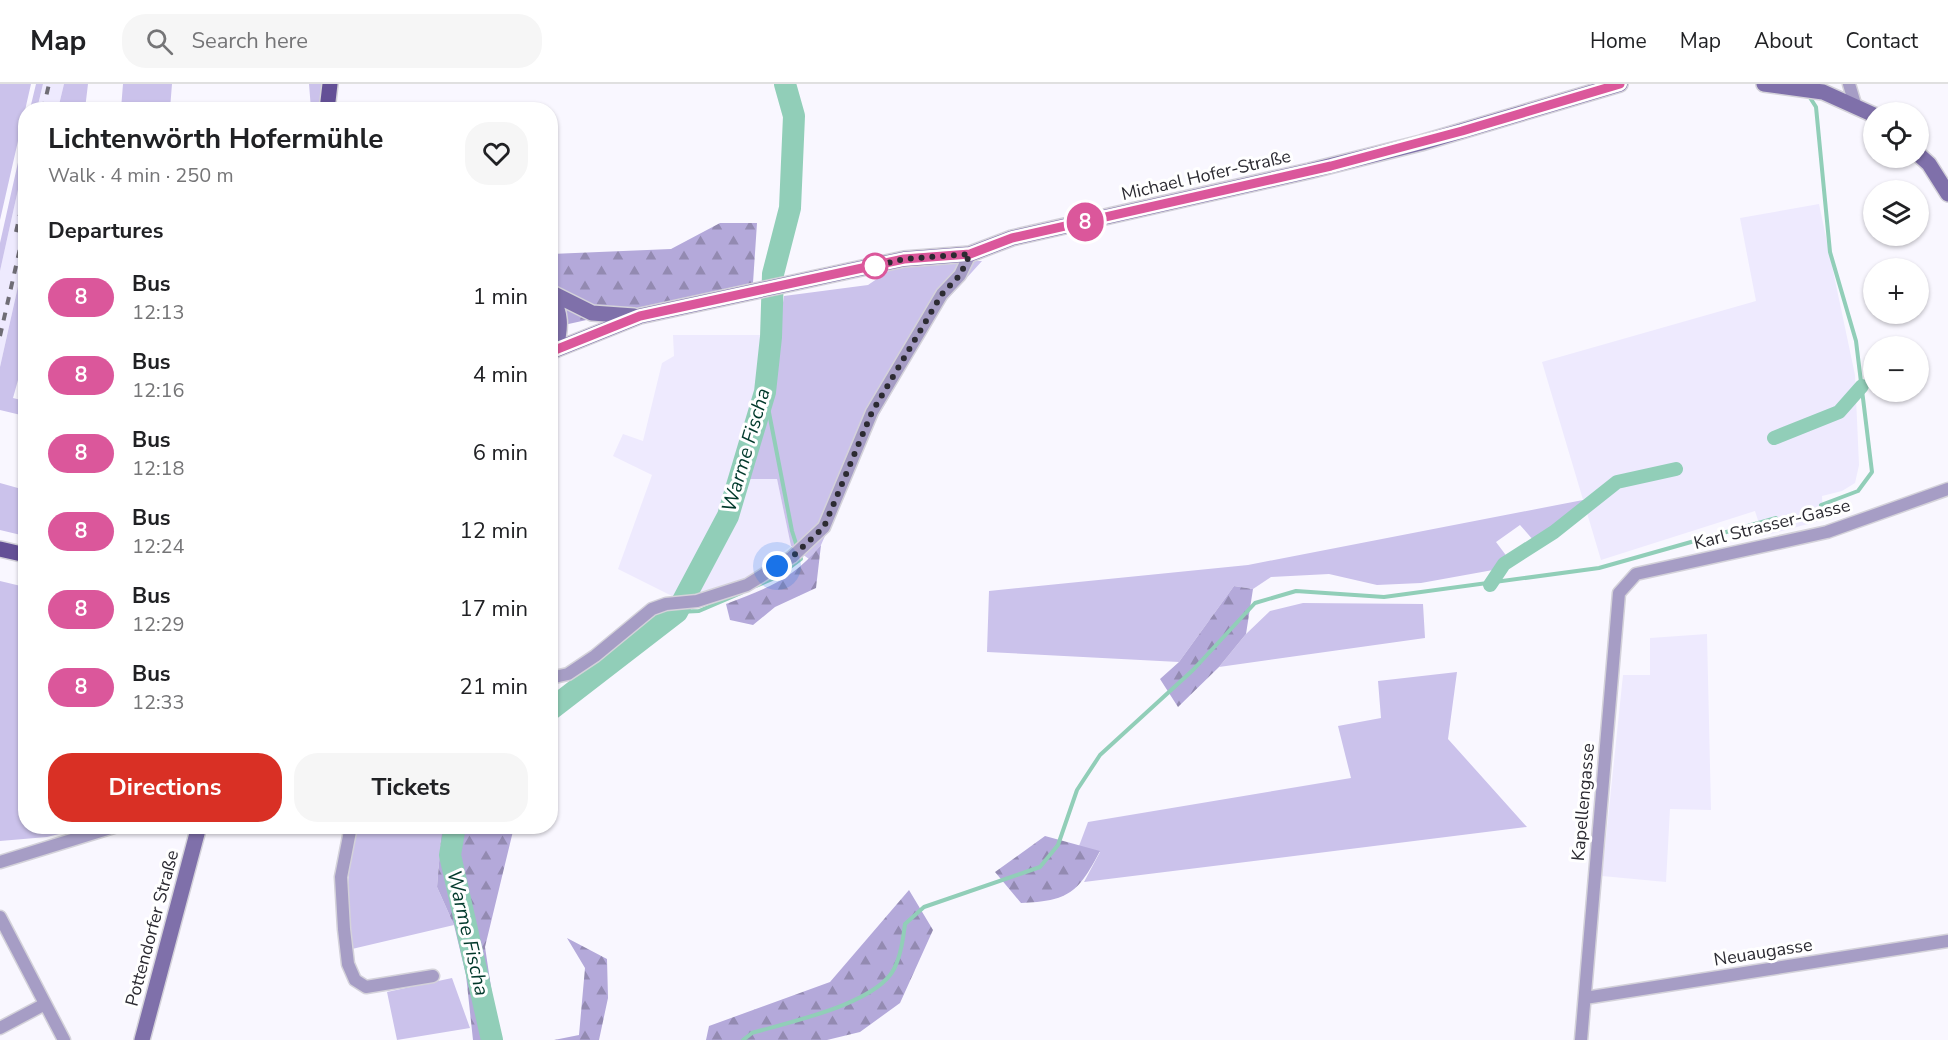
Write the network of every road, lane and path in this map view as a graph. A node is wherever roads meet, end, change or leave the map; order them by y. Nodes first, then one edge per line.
1 (1620, 84) edge
2 (1764, 84) edge
3 (1849, 84) edge
4 (1825, 88) edge
5 (1855, 104) junction
6 (1863, 109) edge
7 (1929, 168) edge
8 (1947, 190) edge
9 (970, 254) junction
10 (558, 296) edge
11 (558, 310) edge
12 (640, 316) junction
13 (558, 337) edge
14 (558, 349) edge
15 (1948, 489) edge
16 (0, 549) edge
17 (18, 553) edge
18 (1636, 574) joint
19 (558, 676) edge
20 (91, 834) edge
21 (197, 834) edge
22 (349, 834) edge
23 (0, 862) edge
24 (0, 917) edge
25 (1948, 941) edge
26 (433, 976) dead end
27 (1585, 998) junction
28 (45, 1004) junction
29 (0, 1028) edge
30 (64, 1040) edge
31 (142, 1040) edge
32 (1581, 1040) edge

1 - 9 main road, Michael Hofer-Straße
2 - 4 main road
3 - 5 street
4 - 5 main road
5 - 6 main road
7 - 8 main road
9 - 12 main road, Michael Hofer-Straße
9 - 19 street
10 - 12 main road
11 - 13 main road
12 - 14 main road
15 - 18 street, Karl Strasser-Gasse
16 - 17 main road
18 - 27 street, Kapellengasse
20 - 23 street
21 - 31 main road, Pottendorfer Straße
22 - 26 street
24 - 28 street
25 - 27 street, Neuaugasse
27 - 32 street, Kapellengasse
28 - 29 street
28 - 30 street

